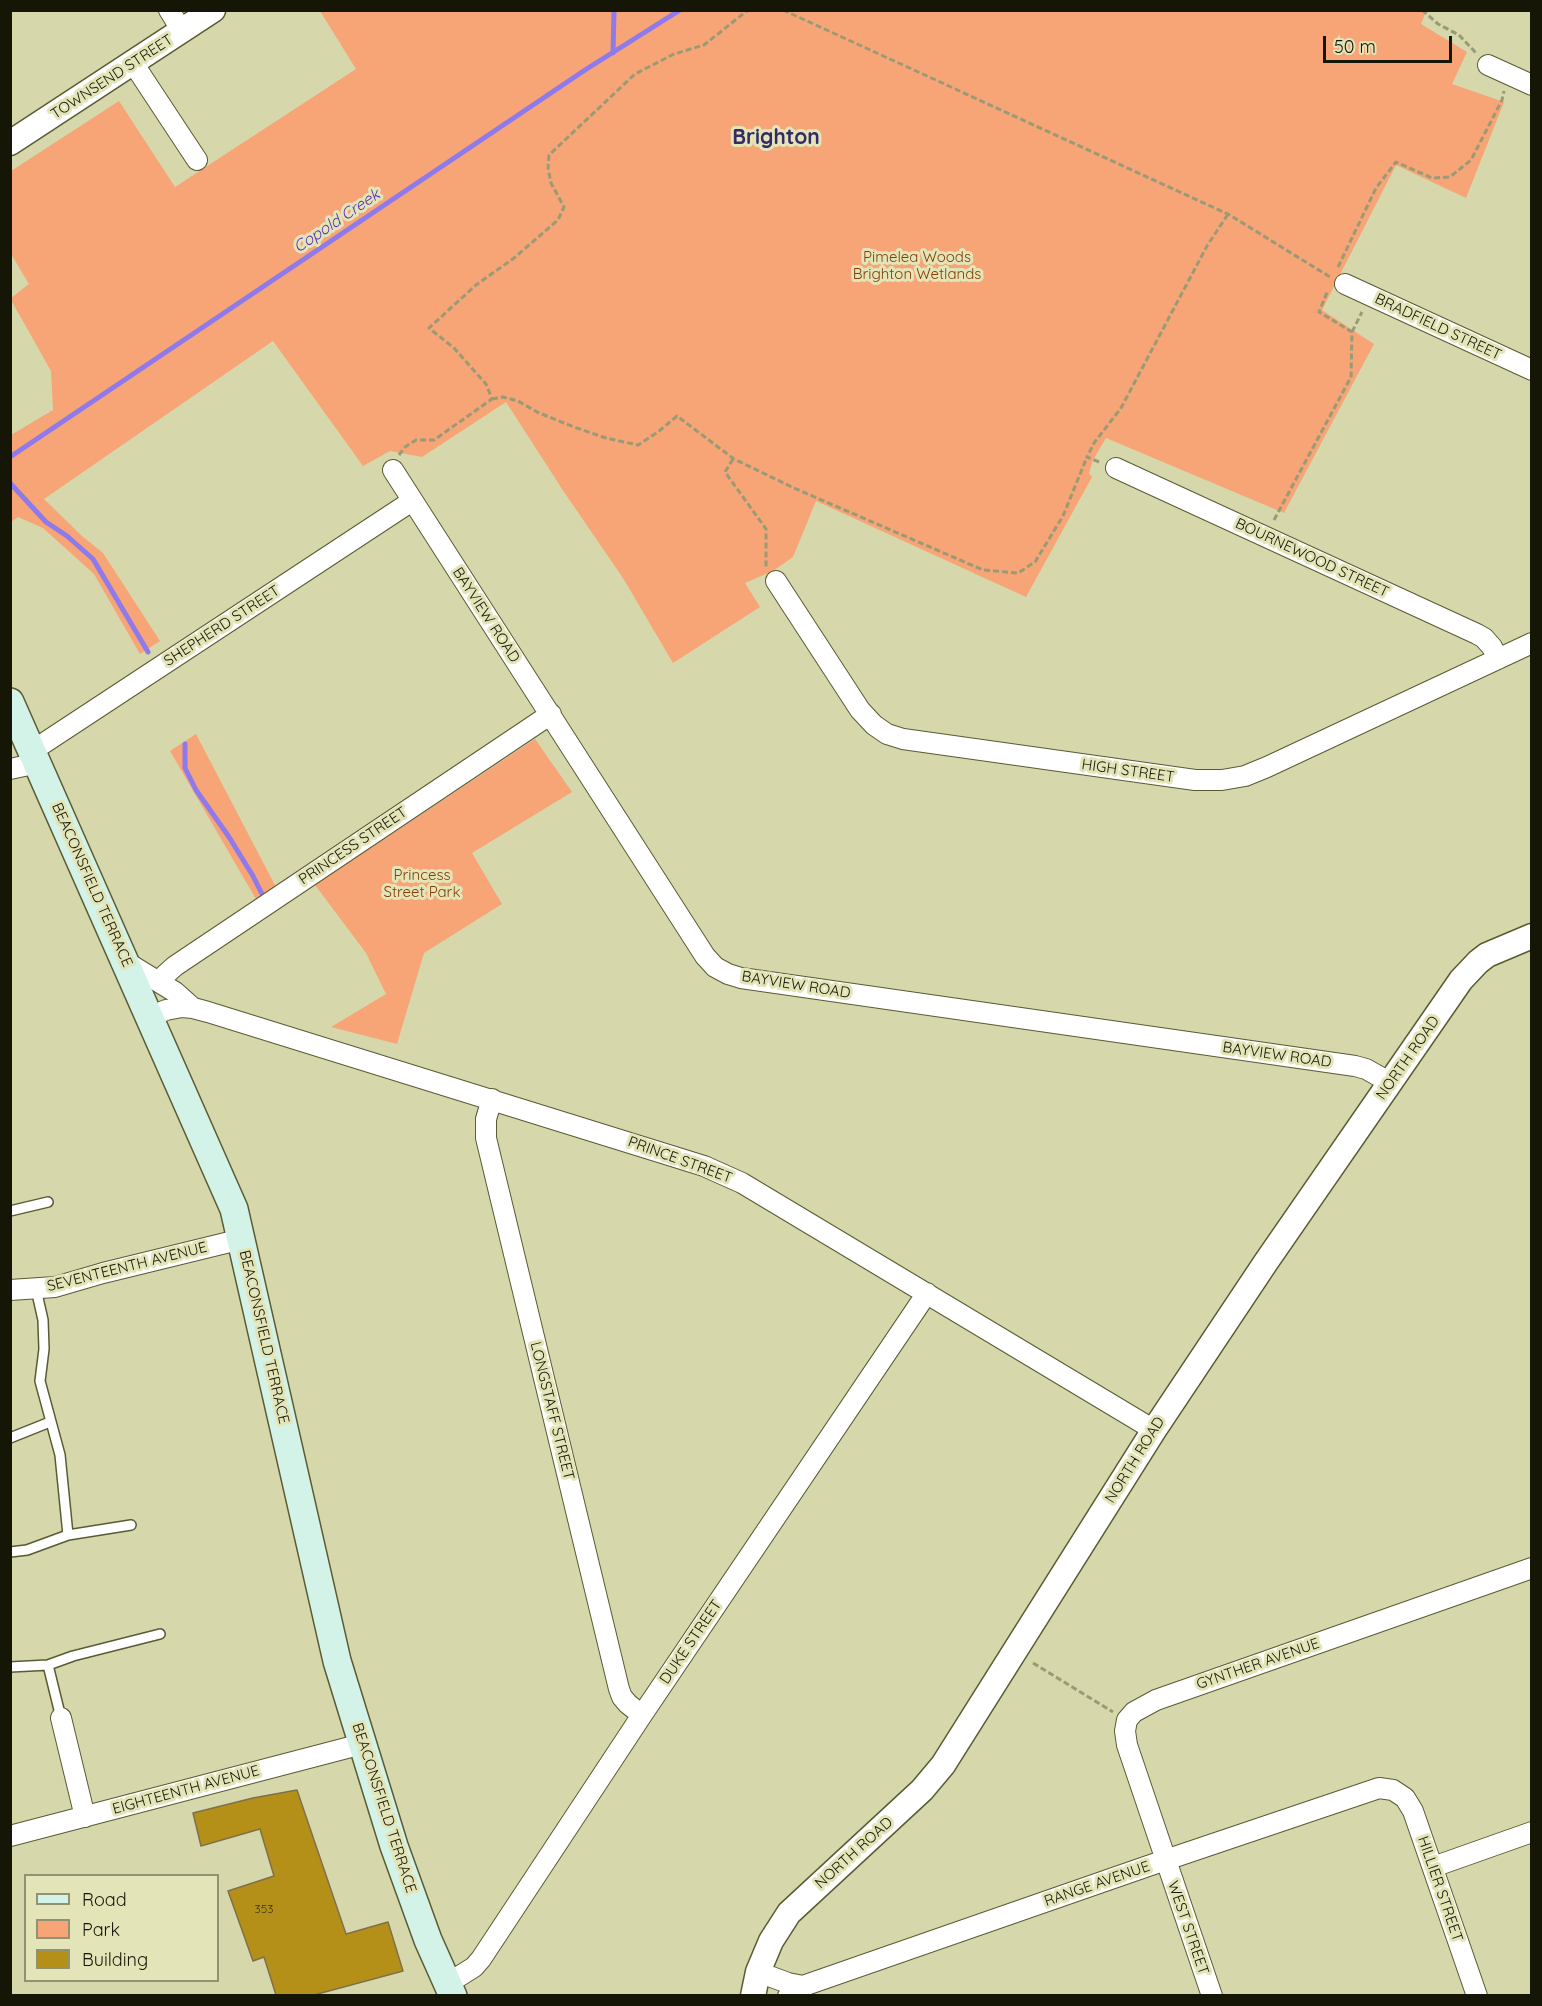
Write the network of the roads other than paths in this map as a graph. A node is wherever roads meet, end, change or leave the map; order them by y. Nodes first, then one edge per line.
1 (169, 10) edge
2 (213, 10) edge
3 (182, 31) junction
4 (133, 63) junction
5 (1488, 65) road end
6 (1532, 85) edge
7 (10, 144) edge
8 (197, 160) dead end
9 (1345, 284) road end
10 (1532, 370) edge
11 (1116, 468) road end
12 (393, 470) road end
13 (412, 501) junction
14 (776, 581) road end
15 (1532, 643) edge
16 (1498, 659) junction
17 (10, 702) edge
18 (551, 714) junction
19 (35, 757) junction
20 (10, 769) edge
21 (1532, 936) edge
22 (126, 962) junction
23 (161, 983) junction
24 (193, 1008) junction
25 (150, 1017) junction
26 (1391, 1083) junction
27 (492, 1099) junction
28 (48, 1202) dead end
29 (10, 1211) edge
30 (242, 1239) junction
31 (36, 1288) junction
32 (10, 1290) edge
33 (927, 1293) junction
34 (50, 1422) junction
35 (1154, 1430) junction
36 (10, 1438) edge
37 (131, 1525) dead end
38 (68, 1535) junction
39 (10, 1552) edge
40 (1532, 1568) edge
41 (160, 1634) dead end
42 (48, 1665) junction
43 (10, 1667) edge
44 (642, 1715) junction
45 (61, 1718) joint
46 (362, 1744) junction
47 (1393, 1790) joint
48 (85, 1817) junction
49 (1532, 1833) edge
50 (10, 1836) edge
51 (1166, 1860) junction
52 (1433, 1867) junction
53 (755, 1984) edge
54 (450, 1989) edge
55 (795, 1991) edge
56 (1212, 1995) edge
57 (1477, 1995) edge

1 - 3 street
2 - 3 street, TOWNSEND STREET
3 - 4 street, TOWNSEND STREET
4 - 7 street, TOWNSEND STREET
4 - 8 street
5 - 6 street
9 - 10 street, BRADFIELD STREET
11 - 16 street, BOURNEWOOD STREET
12 - 13 street, BAYVIEW ROAD
13 - 18 street, BAYVIEW ROAD
13 - 19 street, SHEPHERD STREET
14 - 16 street, HIGH STREET
15 - 16 street, HIGH STREET
17 - 19 main road, BEACONSFIELD TERRACE
18 - 23 street, PRINCESS STREET
18 - 26 street, BAYVIEW ROAD
19 - 20 street
19 - 22 main road, BEACONSFIELD TERRACE
21 - 26 street, NORTH ROAD
22 - 23 street, PRINCE STREET
22 - 25 main road, BEACONSFIELD TERRACE
23 - 24 street, PRINCE STREET
24 - 25 street, PRINCE STREET
24 - 27 street, PRINCE STREET
25 - 30 main road, BEACONSFIELD TERRACE
26 - 35 street, NORTH ROAD
27 - 33 street, PRINCE STREET
27 - 44 street, LONGSTAFF STREET
28 - 29 lane
30 - 31 street, SEVENTEENTH AVENUE
30 - 46 main road, BEACONSFIELD TERRACE
31 - 32 street, SEVENTEENTH AVENUE
31 - 34 lane
33 - 35 street, PRINCE STREET
33 - 44 street, DUKE STREET
34 - 36 lane
34 - 38 lane
35 - 53 street, NORTH ROAD
37 - 38 lane
38 - 39 lane
40 - 51 street, GYNTHER AVENUE
41 - 42 lane
42 - 43 lane
42 - 45 lane
44 - 54 street, DUKE STREET
45 - 48 street
46 - 48 street, EIGHTEENTH AVENUE
46 - 54 main road, BEACONSFIELD TERRACE
47 - 51 street, RANGE AVENUE
47 - 52 street, HILLIER STREET
48 - 50 street, EIGHTEENTH AVENUE
49 - 52 street
51 - 55 street, RANGE AVENUE
51 - 56 street, WEST STREET
52 - 57 street, HILLIER STREET
53 - 55 street, RANGE AVENUE

